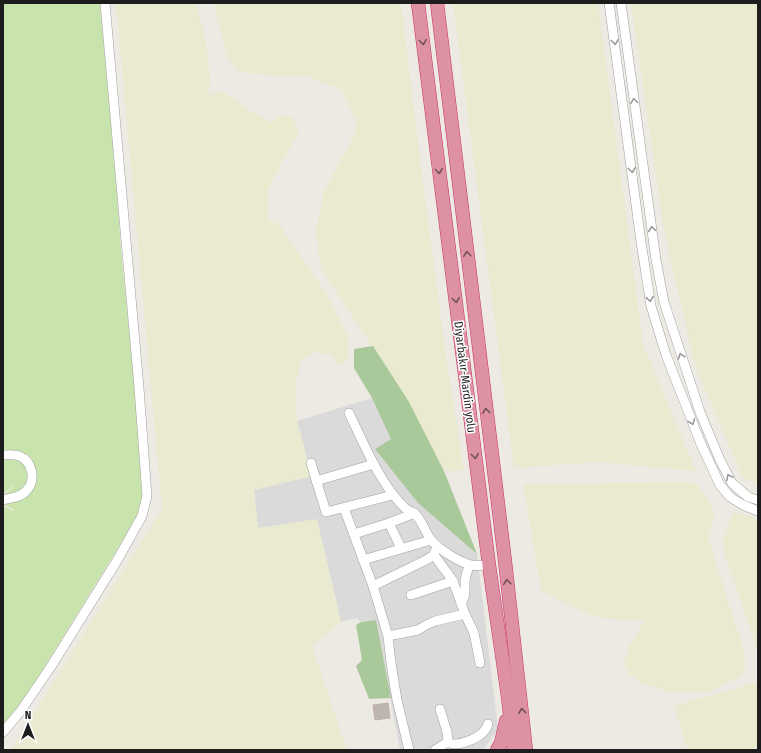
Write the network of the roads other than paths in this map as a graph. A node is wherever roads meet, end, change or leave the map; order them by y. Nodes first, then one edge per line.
1 (105, 3) edge
2 (418, 3) edge
3 (437, 3) edge
4 (609, 3) edge
5 (621, 3) edge
6 (349, 413) dead end
7 (3, 455) edge
8 (311, 463) dead end
9 (374, 464) junction
10 (316, 481) junction
11 (393, 495) junction
12 (3, 500) edge
13 (758, 500) edge
14 (344, 508) junction
15 (758, 511) edge
16 (414, 513) junction
17 (389, 523) junction
18 (354, 534) junction
19 (434, 542) junction
20 (401, 548) junction
21 (434, 555) junction
22 (363, 560) junction
23 (470, 564) junction
24 (489, 565) junction
25 (453, 581) junction
26 (373, 586) junction
27 (411, 595) dead end
28 (461, 604) junction
29 (465, 614) junction
30 (388, 636) junction
31 (480, 663) dead end
32 (508, 697) junction
33 (440, 709) dead end
34 (488, 724) dead end
35 (3, 732) edge
36 (448, 742) junction
37 (409, 750) edge
38 (435, 750) edge
39 (496, 750) edge
40 (514, 750) edge
41 (526, 750) edge

1 - 35 street
2 -> 24 highway, Diyarbakır-Mardin yolu
41 -> 3 highway, Diyarbakır-Mardin yolu
4 -> 15 street
13 -> 5 street
6 - 9 street
7 - 12 street
8 - 10 street
9 - 10 street
9 - 11 street
10 - 14 street
11 - 14 street
11 - 16 street
14 - 18 street
16 - 17 street
16 - 19 street
17 - 18 street
17 - 20 street
18 - 22 street
19 - 20 street
19 - 21 street
19 - 23 street
20 - 22 street
21 - 25 street
21 - 26 street
22 - 26 street
23 - 24 street
23 - 28 street
24 - 32 highway, Diyarbakır-Mardin yolu
25 - 27 street
25 - 28 street
26 - 30 street
28 - 29 street
29 - 30 street
29 - 31 street
30 - 37 street
32 - 39 highway
32 - 40 highway, Diyarbakır-Mardin yolu
33 - 36 street
34 - 36 street
36 - 38 street

